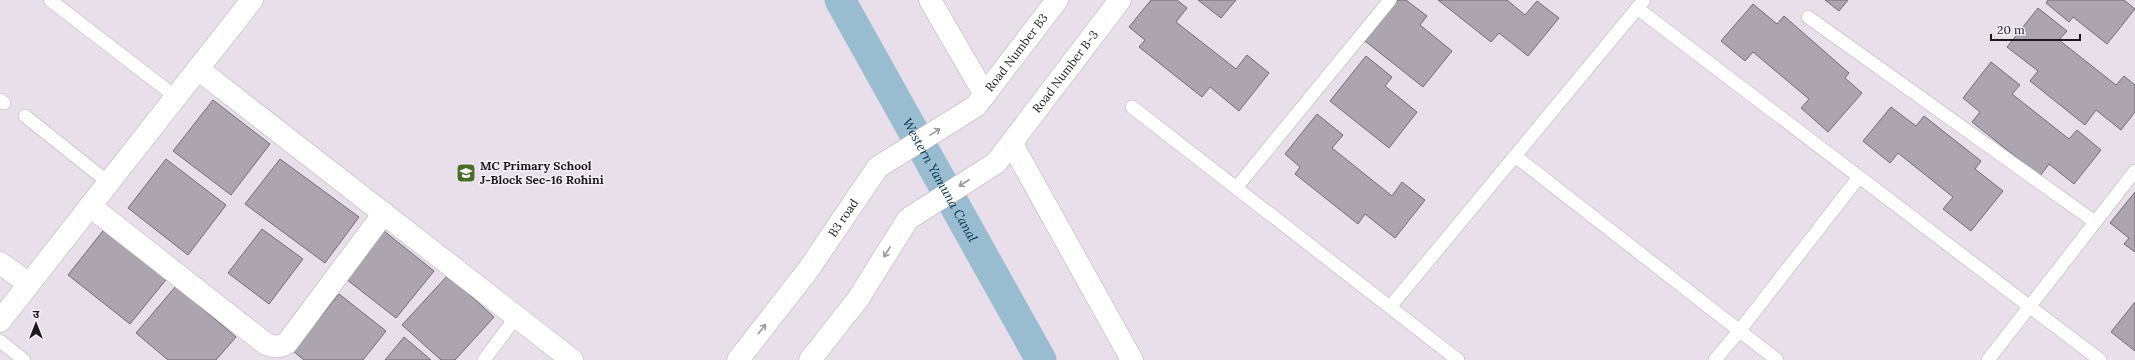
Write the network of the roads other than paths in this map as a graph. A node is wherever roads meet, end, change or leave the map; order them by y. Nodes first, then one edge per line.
1 (50, 0) edge
2 (930, 0) edge
3 (1056, 0) edge
4 (1120, 0) edge
5 (1390, 0) edge
6 (247, 2) edge
7 (1640, 4) edge
8 (1808, 17) dead end
9 (198, 69) junction
10 (176, 97) junction
11 (980, 101) junction
12 (1132, 107) dead end
13 (24, 116) dead end
14 (1012, 144) junction
15 (1515, 156) junction
16 (2135, 171) edge
17 (1860, 177) junction
18 (108, 183) junction
19 (1236, 188) junction
20 (90, 206) junction
21 (384, 213) junction
22 (2095, 222) junction
23 (0, 263) edge
24 (29, 284) junction
25 (1390, 307) junction
26 (2030, 307) junction
27 (516, 317) junction
28 (0, 321) edge
29 (1740, 330) junction
30 (0, 341) edge
31 (24, 360) edge
32 (484, 360) edge
33 (572, 360) edge
34 (738, 360) edge
35 (810, 360) edge
36 (1132, 360) edge
37 (1458, 360) edge
38 (1715, 360) edge
39 (1777, 360) edge
40 (1988, 360) edge
41 (2100, 360) edge

1 - 10 lane
2 - 11 street
3 - 11 street, Road Number B3
4 - 14 street, Road Number B-3
5 - 19 lane
6 - 9 street
7 - 15 lane
7 - 17 lane
8 - 22 lane
9 - 10 street
9 - 21 street
10 - 18 street
34 -> 11 street, B3 road
12 - 19 lane
13 - 18 lane
14 -> 35 street
14 - 36 street
15 - 25 lane
15 - 29 lane
16 - 22 lane
17 - 26 lane
17 - 29 lane
18 - 20 street
19 - 25 lane
20 - 21 street
20 - 24 street
21 - 27 street
22 - 26 lane
23 - 24 street
24 - 28 street
25 - 37 lane
26 - 40 lane
26 - 41 lane
27 - 32 lane
27 - 33 street
29 - 38 lane
29 - 39 lane
30 - 31 lane

